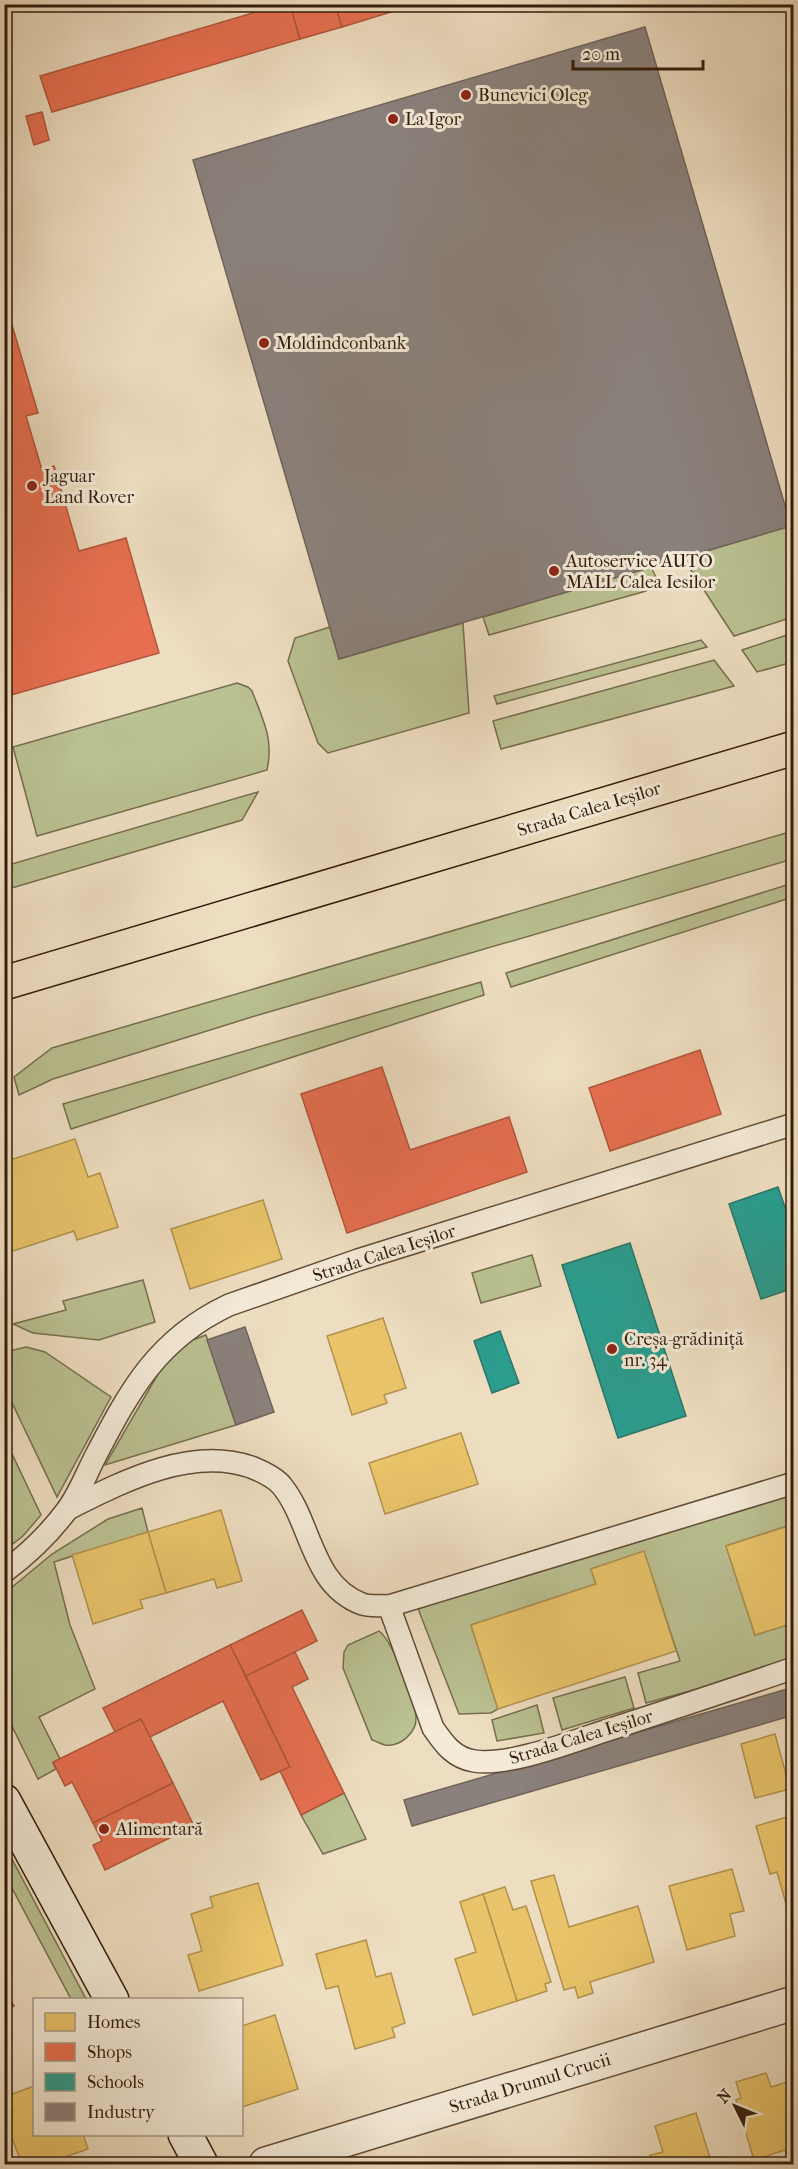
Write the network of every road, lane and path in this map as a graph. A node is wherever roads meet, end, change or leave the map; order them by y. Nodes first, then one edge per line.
1 (794, 748) edge
2 (4, 983) edge
3 (794, 1124) edge
4 (794, 1483) edge
5 (68, 1509) junction
6 (4, 1572) edge
7 (389, 1606) junction
8 (794, 1668) edge
9 (4, 1801) edge
10 (111, 1998) edge
11 (794, 2003) edge
12 (186, 2136) edge
13 (201, 2164) edge
14 (266, 2164) edge

1 - 2 main road, Strada Calea Ieșilor
3 - 5 lane, Strada Calea Ieșilor
4 - 7 lane, Strada Calea Ieșilor
5 - 6 lane, Strada Calea Ieșilor
5 - 7 lane, Strada Calea Ieșilor
7 - 8 lane, Strada Calea Ieșilor
9 - 10 street
11 - 14 street, Strada Drumul Crucii
12 - 13 street

